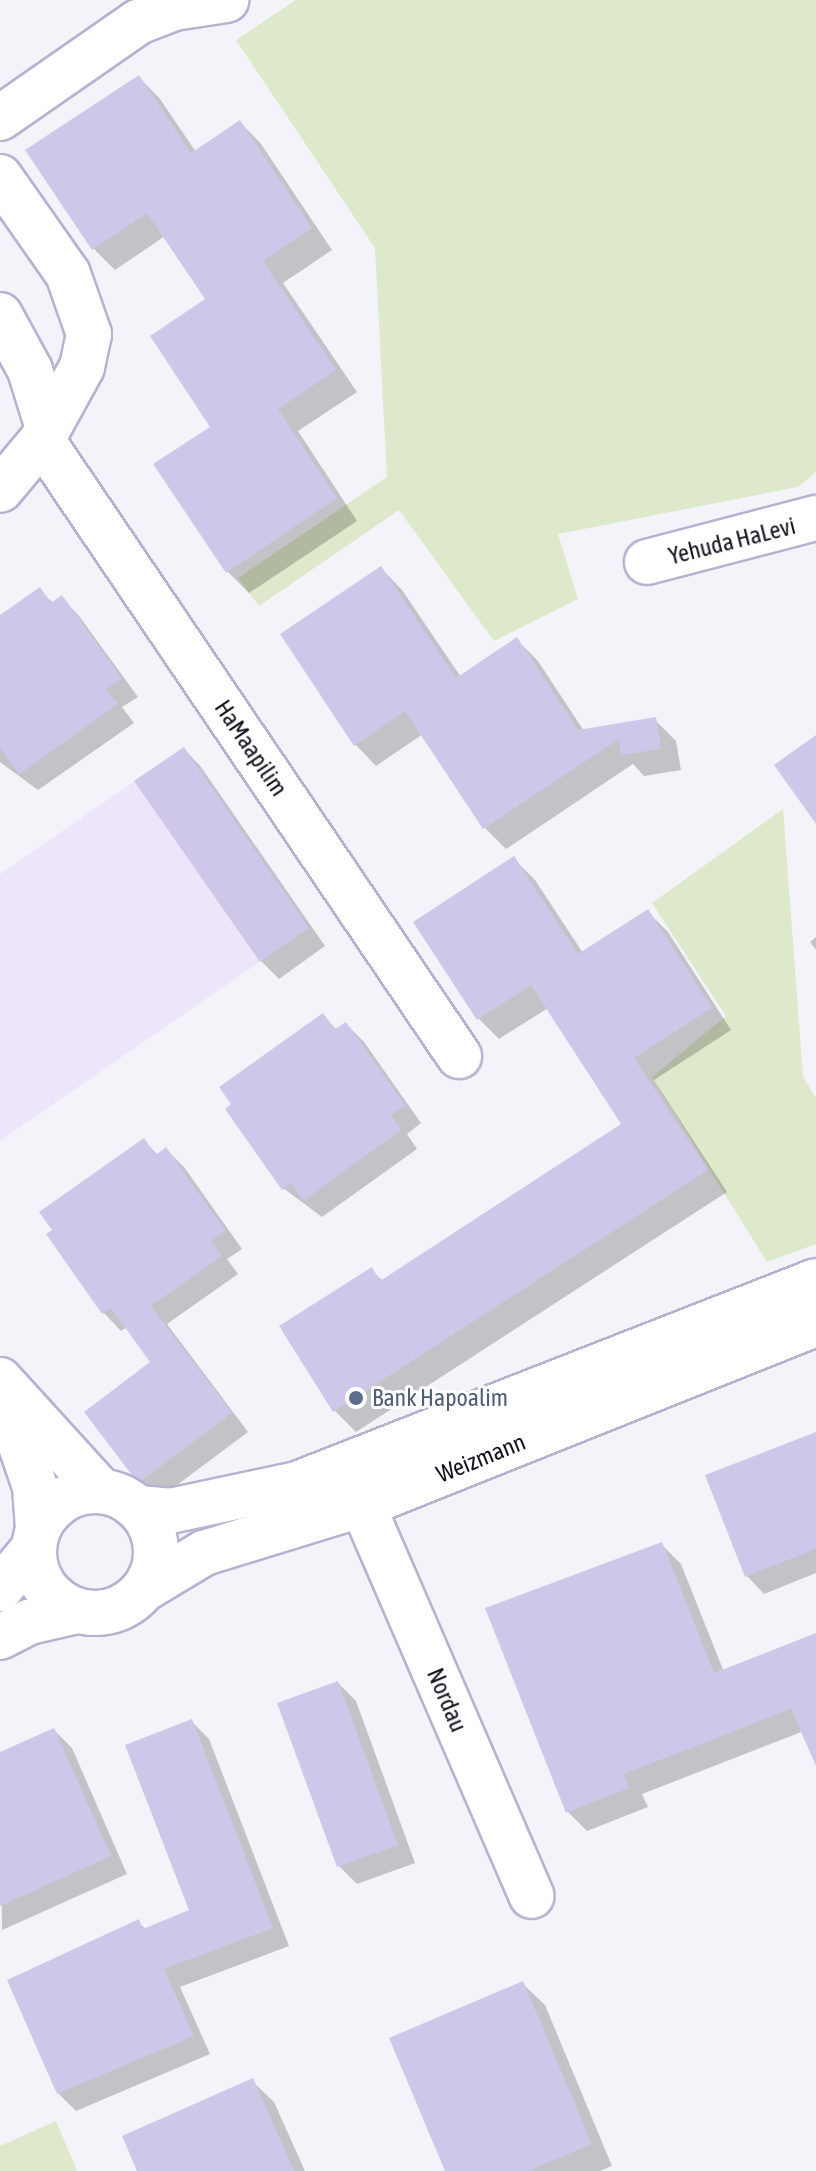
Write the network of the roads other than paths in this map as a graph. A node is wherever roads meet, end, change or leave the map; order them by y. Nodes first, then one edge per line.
1 (226, 0) edge
2 (0, 118) edge
3 (0, 177) edge
4 (0, 315) edge
5 (45, 434) junction
6 (0, 490) edge
7 (816, 518) edge
8 (647, 562) dead end
9 (459, 1056) dead end
10 (816, 1281) edge
11 (816, 1324) edge
12 (0, 1380) edge
13 (0, 1388) edge
14 (120, 1500) junction
15 (362, 1504) junction
16 (36, 1538) junction
17 (146, 1588) junction
18 (0, 1589) edge
19 (77, 1611) junction
20 (0, 1637) edge
21 (532, 1896) dead end

1 - 2 street
3 - 5 street
4 - 5 street, HaMaapilim
5 - 6 street
5 - 9 street, HaMaapilim
7 - 8 street, Yehuda HaLevi
10 - 14 street, Weizmann
11 - 15 street, Weizmann
12 - 14 street
13 - 16 street
14 - 16 street
14 - 17 street
15 - 17 street, Weizmann
15 - 21 street, Nordau
16 - 18 street
16 - 19 street
17 - 19 street
19 - 20 street

